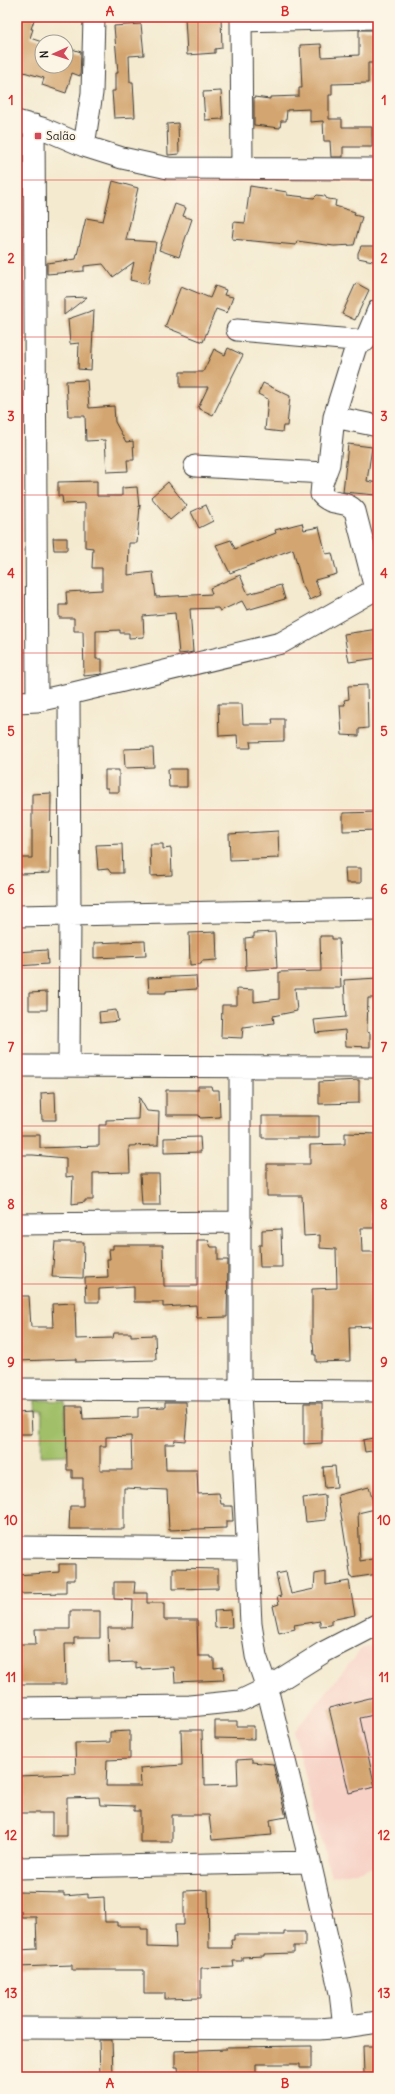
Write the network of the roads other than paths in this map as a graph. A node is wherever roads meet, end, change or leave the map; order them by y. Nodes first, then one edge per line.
1 (94, 17) edge
2 (339, 18) edge
3 (378, 18) edge
4 (241, 19) edge
5 (26, 123) edge
6 (84, 146) junction
7 (242, 168) junction
8 (378, 169) edge
9 (378, 310) edge
10 (237, 330) dead end
11 (358, 340) junction
12 (334, 417) junction
13 (378, 426) edge
14 (195, 466) dead end
15 (325, 473) junction
16 (377, 589) edge
17 (69, 694) junction
18 (27, 702) edge
19 (378, 909) edge
20 (17, 916) edge
21 (70, 916) junction
22 (69, 1065) junction
23 (17, 1066) edge
24 (240, 1067) junction
25 (378, 1067) edge
26 (241, 1222) junction
27 (17, 1224) edge
28 (17, 1389) edge
29 (240, 1390) junction
30 (378, 1391) edge
31 (17, 1547) edge
32 (247, 1549) junction
33 (378, 1624) edge
34 (267, 1688) junction
35 (17, 1708) edge
36 (310, 1862) junction
37 (17, 1868) edge
38 (378, 2022) edge
39 (17, 2028) edge
40 (344, 2028) junction

1 - 6 street
2 - 3 street
2 - 4 street
4 - 7 street
5 - 6 street
5 - 18 street
6 - 7 street
7 - 8 street
9 - 11 street
10 - 11 street
11 - 12 street
12 - 13 street
12 - 15 street
14 - 15 street
15 - 16 street
16 - 17 street
17 - 18 street
17 - 21 street
19 - 21 street
20 - 21 street
21 - 22 street
22 - 23 street
22 - 24 street
24 - 25 street
24 - 26 street
26 - 27 street
26 - 29 street
28 - 29 street
29 - 30 street
29 - 32 street
31 - 32 street
32 - 34 street
33 - 34 street
34 - 35 street
34 - 36 street
36 - 37 street
36 - 40 street
38 - 40 street
39 - 40 street

